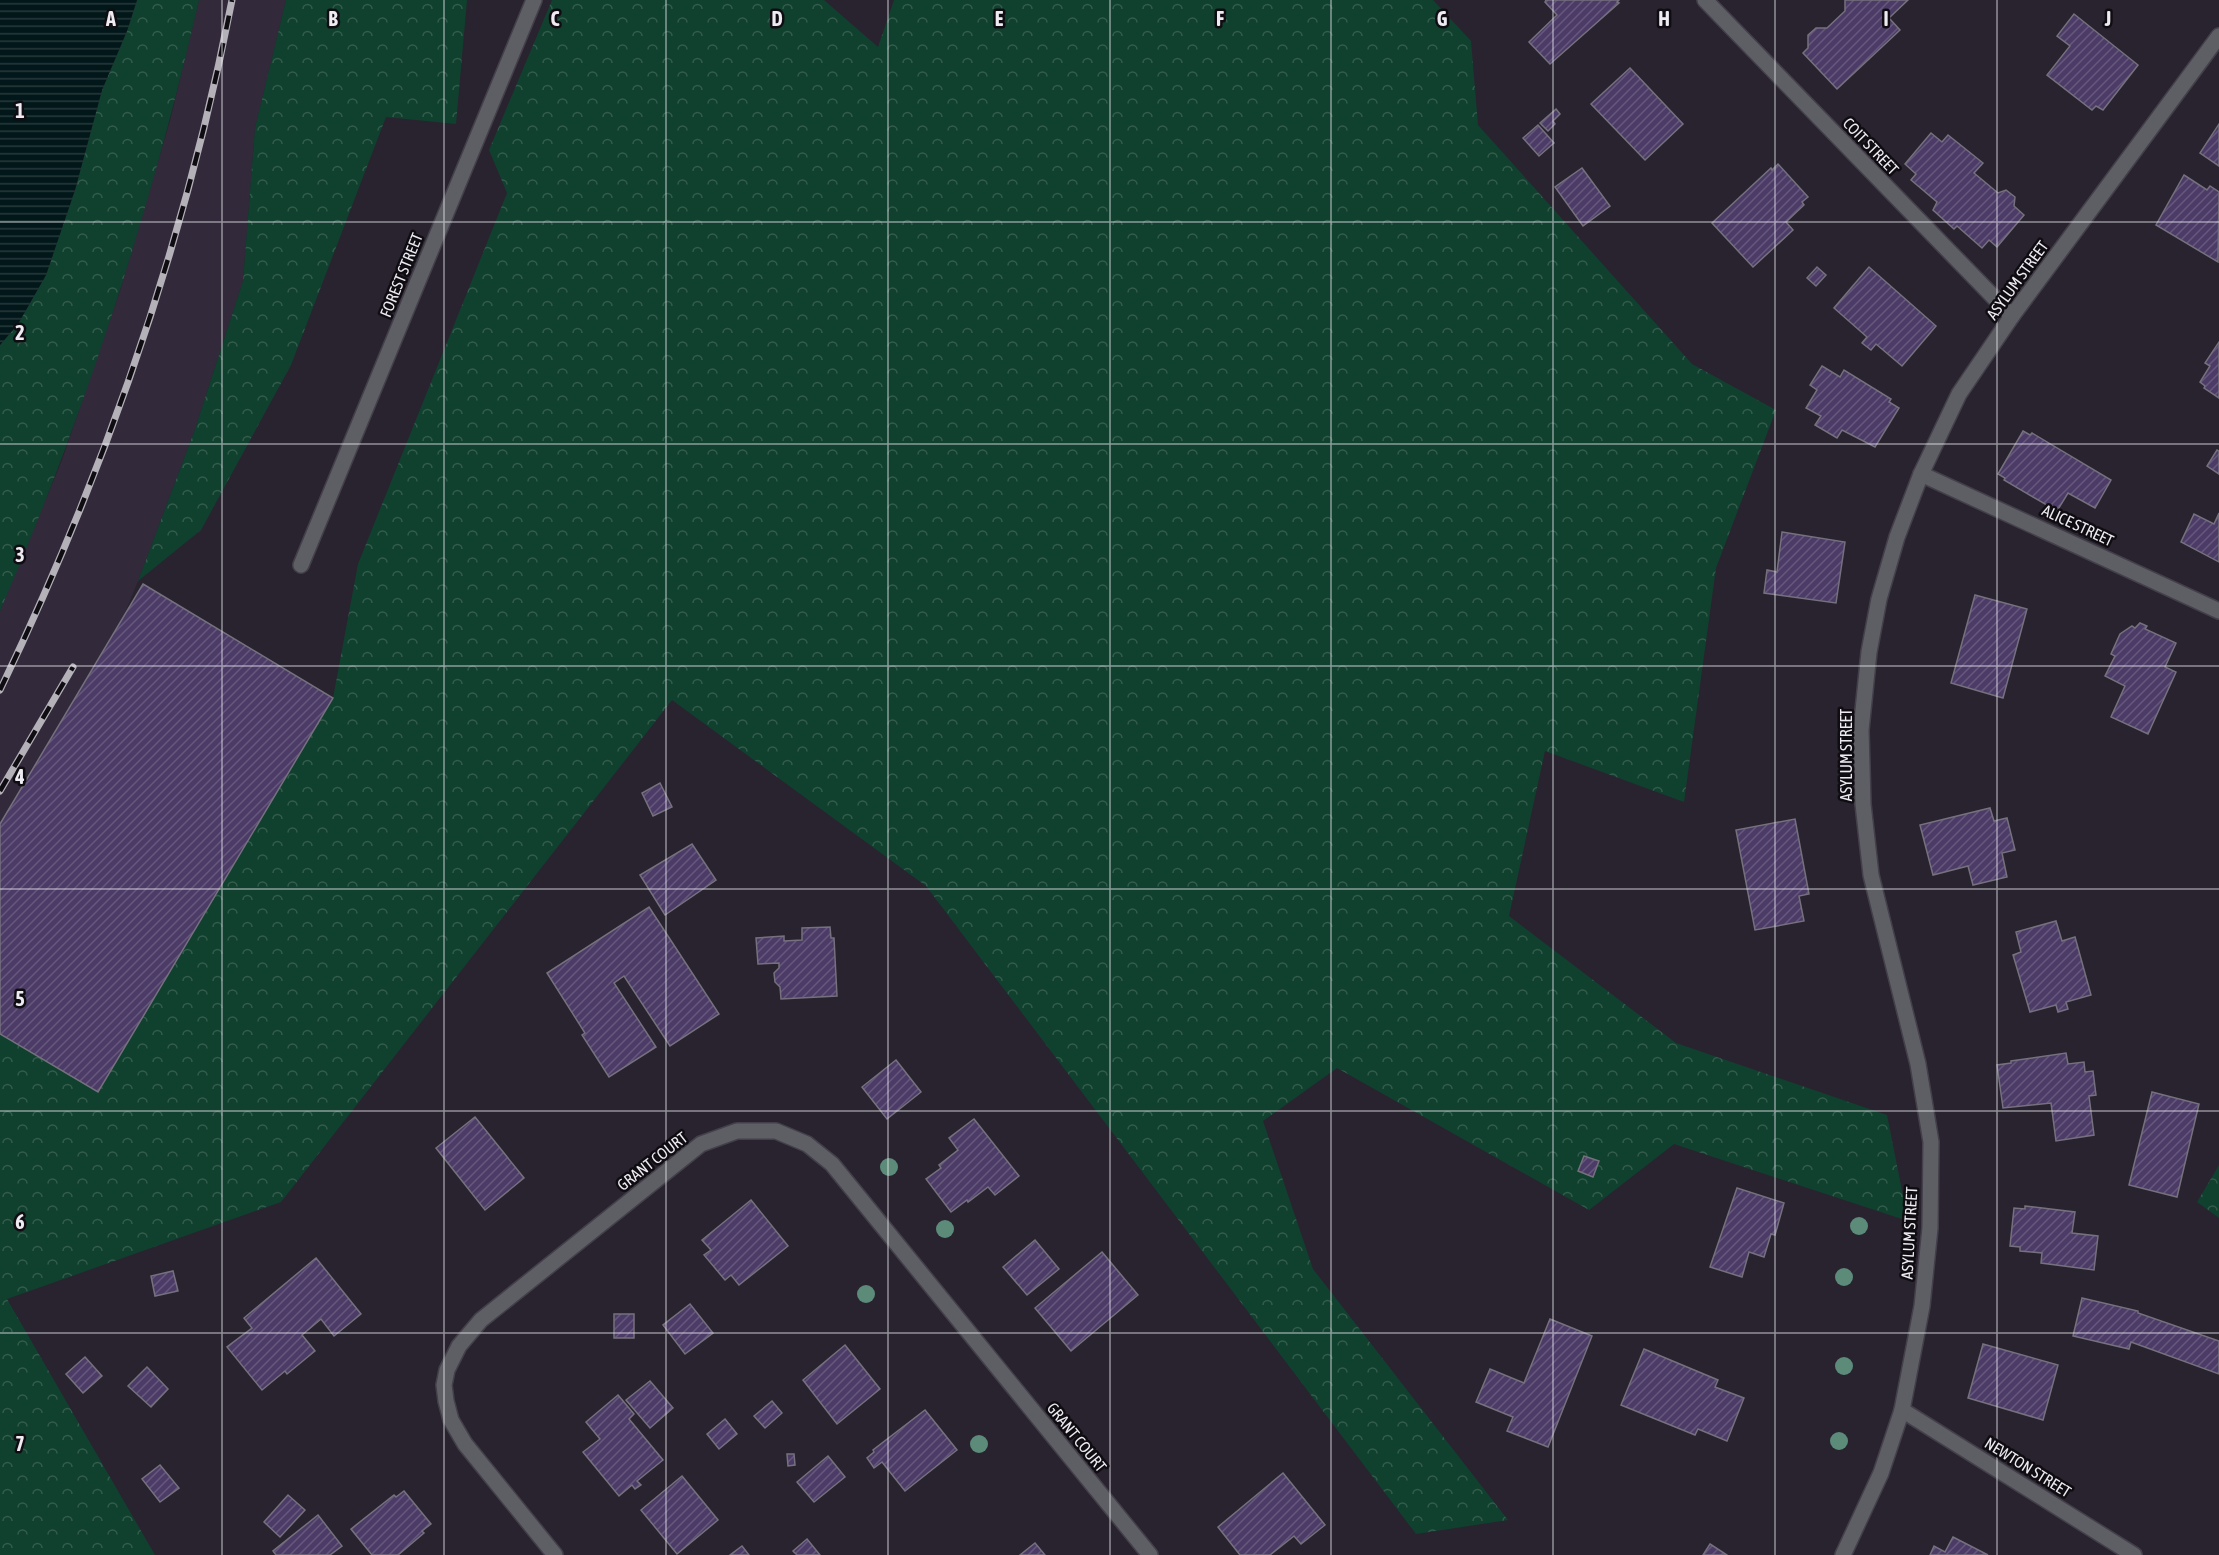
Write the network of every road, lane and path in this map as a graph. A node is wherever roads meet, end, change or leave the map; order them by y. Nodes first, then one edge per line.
1 (534, 0) edge
2 (1705, 0) edge
3 (2219, 36) edge
4 (2012, 316) junction
5 (1921, 474) junction
6 (301, 565) dead end
7 (2219, 611) edge
8 (1902, 1410) junction
9 (555, 1555) edge
10 (1150, 1555) edge
11 (1843, 1555) edge
12 (2134, 1555) edge

1 - 6 street, FOREST STREET
2 - 4 street, COIT STREET
3 - 4 street, ASYLUM STREET
4 - 5 street, ASYLUM STREET
5 - 7 street, ALICE STREET
5 - 8 street, ASYLUM STREET
8 - 11 street, ASYLUM STREET
8 - 12 street, NEWTON STREET
9 - 10 street, GRANT COURT

